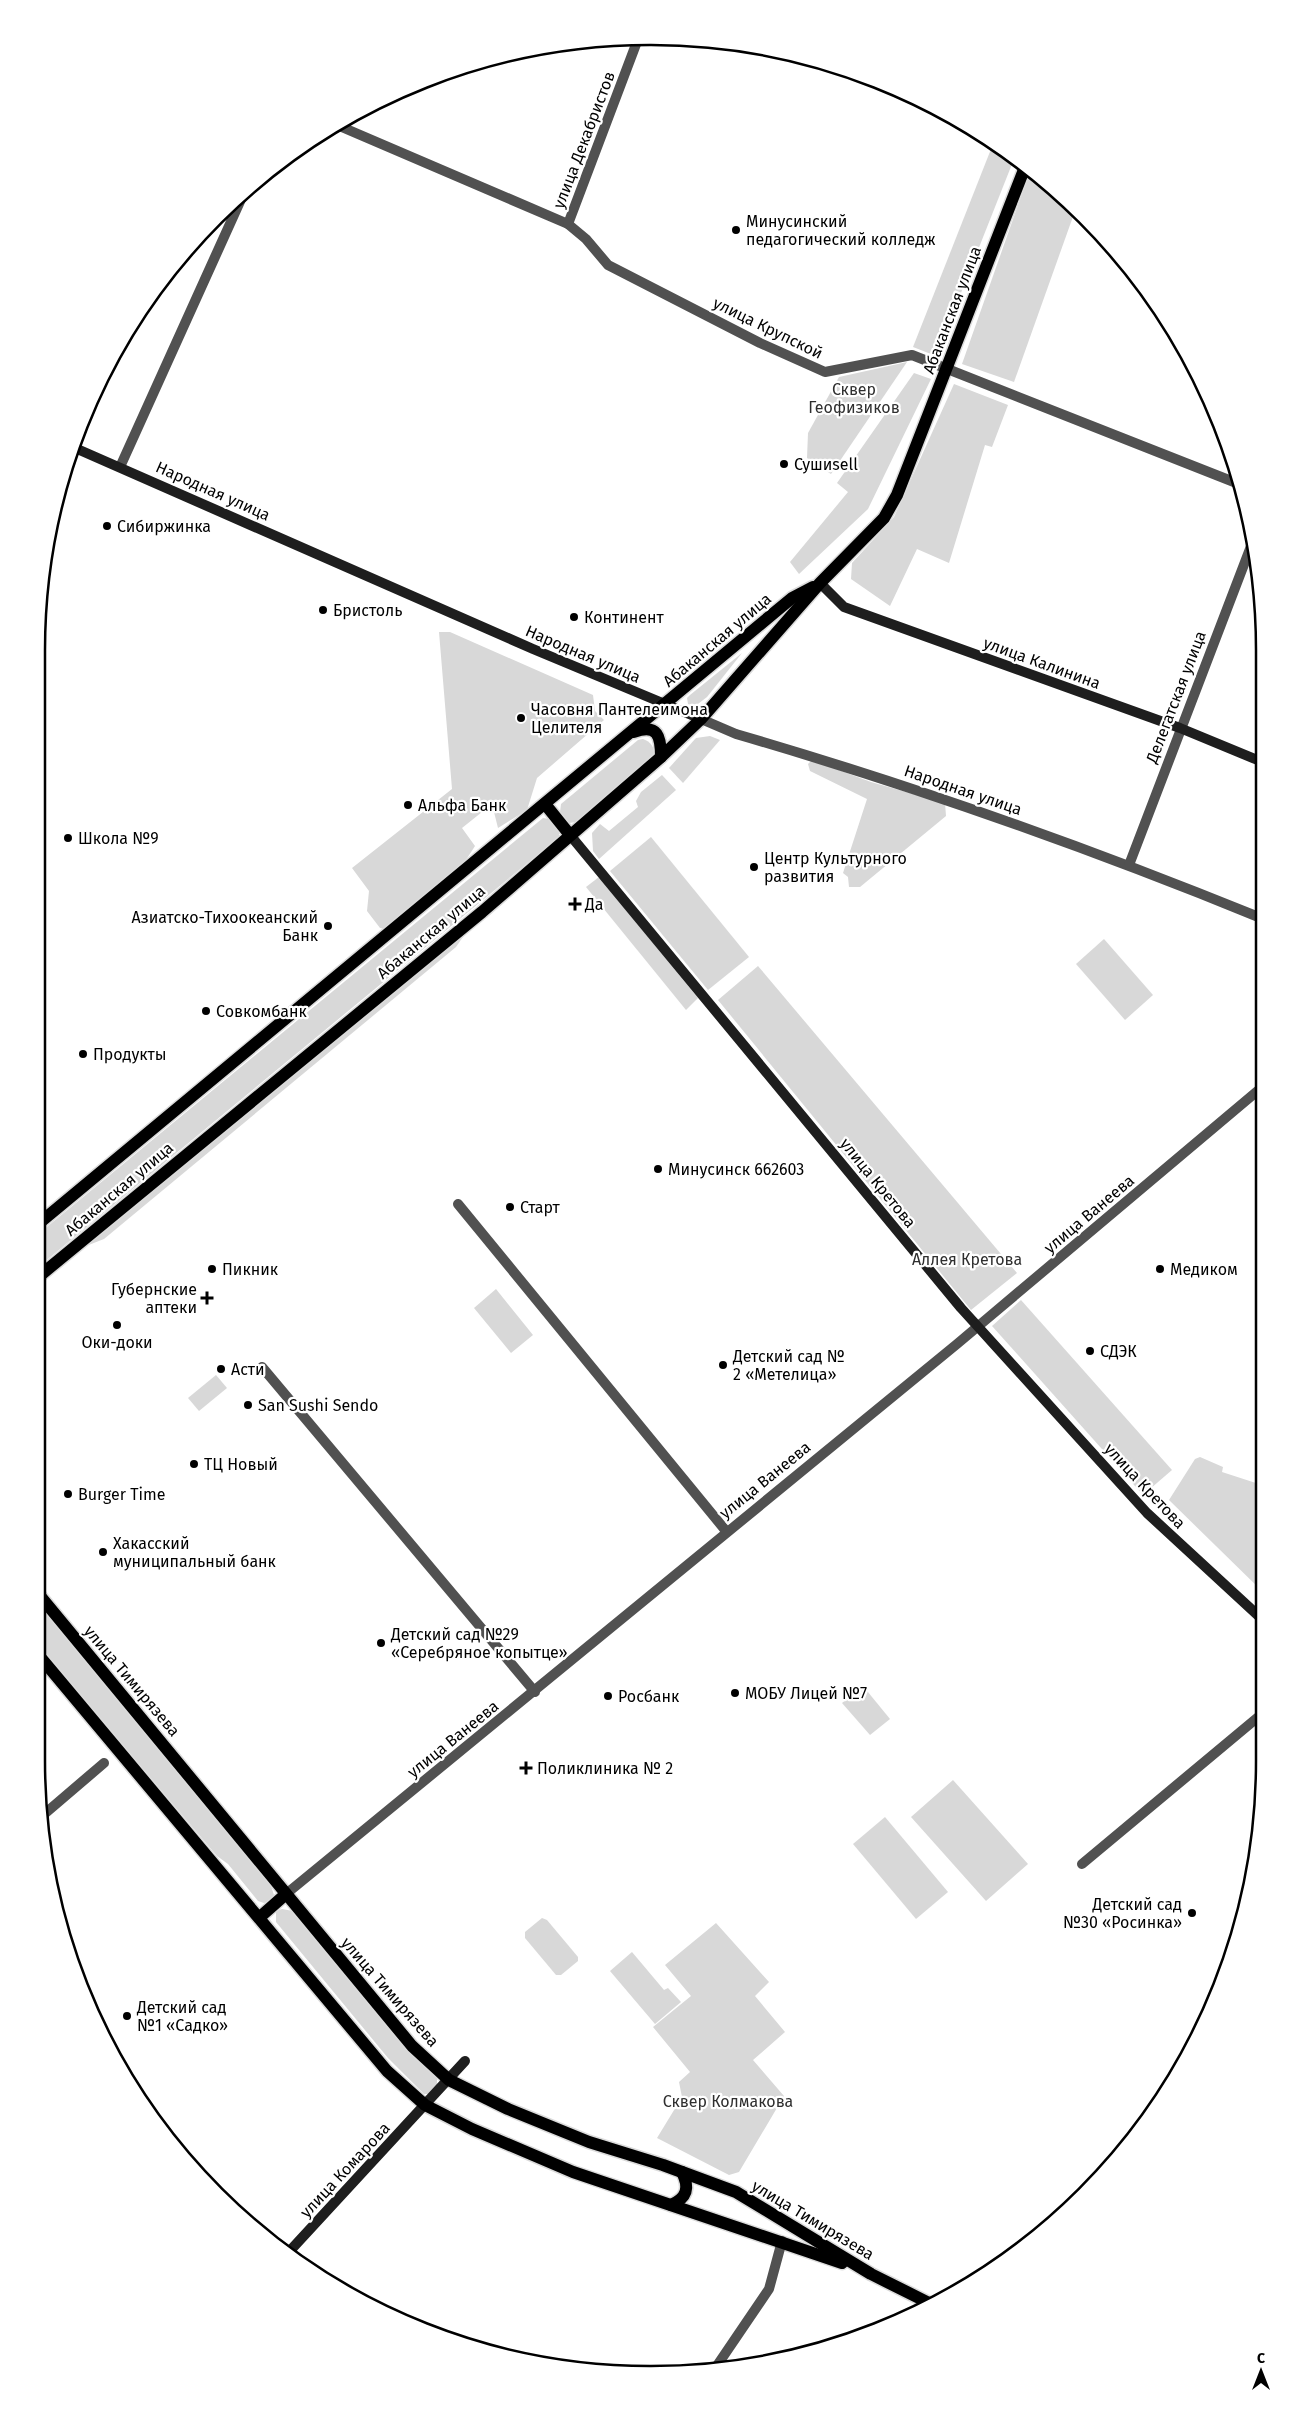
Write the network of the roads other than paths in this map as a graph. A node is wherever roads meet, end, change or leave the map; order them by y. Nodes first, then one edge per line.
1 (635, 45) edge
2 (344, 128) edge
3 (1023, 173) edge
4 (237, 208) edge
5 (568, 224) junction
6 (947, 369) junction
7 (79, 450) edge
8 (120, 467) junction
9 (1231, 481) edge
10 (1248, 554) edge
11 (820, 583) junction
12 (664, 705) junction
13 (701, 719) junction
14 (1180, 728) junction
15 (633, 732) junction
16 (661, 757) junction
17 (1256, 759) edge
18 (545, 804) junction
19 (570, 836) junction
20 (1128, 864) junction
21 (1256, 916) edge
22 (1256, 1092) edge
23 (458, 1204) dead end
24 (45, 1218) edge
25 (45, 1271) edge
26 (978, 1325) junction
27 (262, 1367) dead end
28 (726, 1531) junction
29 (45, 1602) edge
30 (1256, 1614) edge
31 (45, 1663) edge
32 (534, 1692) junction
33 (1256, 1719) edge
34 (104, 1763) dead end
35 (47, 1812) edge
36 (1082, 1864) dead end
37 (286, 1894) junction
38 (260, 1918) junction
39 (465, 2061) dead end
40 (449, 2080) junction
41 (425, 2105) junction
42 (682, 2172) junction
43 (671, 2205) junction
44 (782, 2241) junction
45 (292, 2248) edge
46 (870, 2274) junction
47 (924, 2301) edge
48 (719, 2362) edge

1 - 5 street, улица Декабристов
2 - 5 street, улица Крупской
3 - 6 main road, Абаканская улица
4 - 8 street
5 - 6 street, улица Крупской
6 - 9 street, улица Крупской
6 - 11 main road, Абаканская улица
7 - 8 street, Народная улица
8 - 12 street, Народная улица
10 - 14 street, Делегатская улица
11 - 12 main road, Абаканская улица
11 - 13 main road, Абаканская улица
11 - 14 street, улица Калинина
12 - 13 street, Народная улица
12 - 15 main road, Абаканская улица
13 - 16 main road, Абаканская улица
13 - 20 street, Народная улица
14 - 17 street, улица Калинина
14 - 20 street, Делегатская улица
15 - 16 main road
15 - 18 main road, Абаканская улица
16 - 19 main road, Абаканская улица
18 - 19 main road
18 - 24 main road, Абаканская улица
19 - 25 main road, Абаканская улица
19 - 26 street, улица Кретова
20 - 21 street, Народная улица
22 - 26 street, улица Ванеева
23 - 28 street
26 - 28 street, улица Ванеева
26 - 30 street, улица Кретова
27 - 32 street
28 - 32 street, улица Ванеева
29 - 37 main road, улица Тимирязева
31 - 38 main road, улица Тимирязева
32 - 37 street, улица Ванеева
33 - 36 street
34 - 35 street
37 - 38 main road
37 - 40 main road, улица Тимирязева
38 - 41 main road, улица Тимирязева
39 - 40 street, улица Комарова
40 - 41 street, улица Комарова
40 - 42 main road, улица Тимирязева
41 - 43 main road, улица Тимирязева
41 - 45 street, улица Комарова
42 - 43 main road
42 - 46 main road, улица Тимирязева
43 - 44 main road, улица Тимирязева
44 - 46 main road, улица Тимирязева
44 - 48 street
46 - 47 main road

